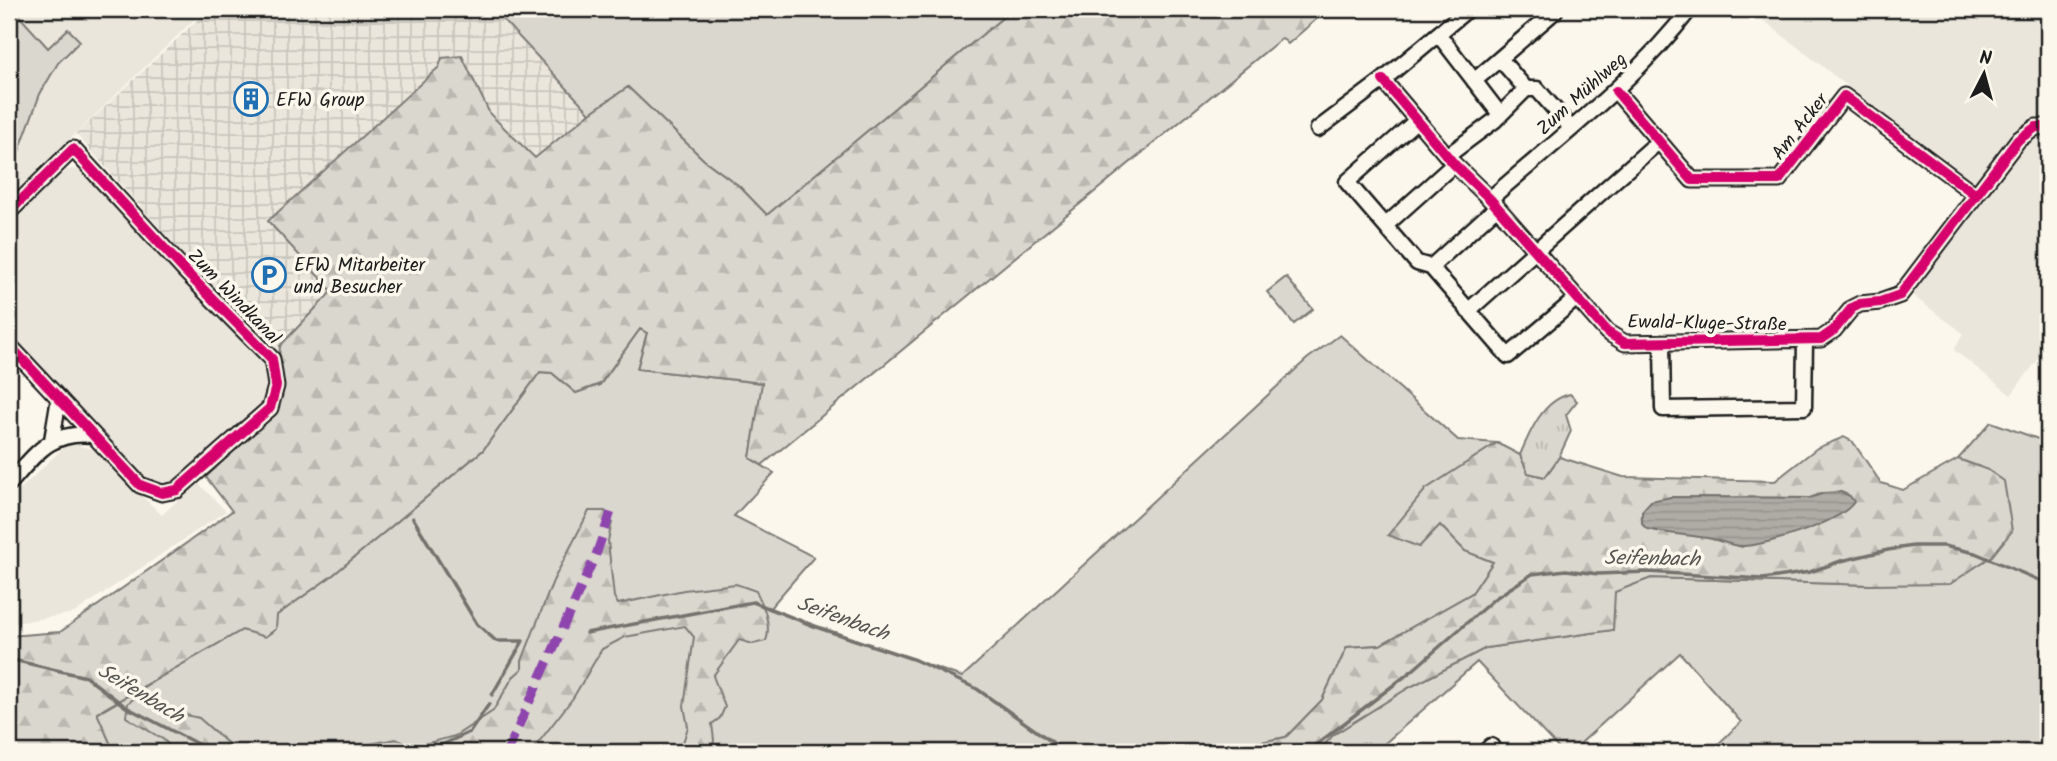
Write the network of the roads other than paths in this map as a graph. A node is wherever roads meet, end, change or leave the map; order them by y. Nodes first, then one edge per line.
1 (1468, 9) edge
2 (1690, 9) edge
3 (1555, 11) dead end
4 (1439, 34) junction
5 (1500, 59) junction
6 (1383, 80) junction
7 (1474, 81) junction
8 (1526, 89) junction
9 (1616, 91) junction
10 (1500, 113) junction
11 (1417, 120) junction
12 (2048, 127) edge
13 (1571, 128) junction
14 (1318, 129) dead end
15 (1658, 142) junction
16 (1451, 160) junction
17 (1976, 195) junction
18 (1494, 203) junction
19 (9, 212) edge
20 (1386, 225) junction
21 (1536, 252) junction
22 (1431, 267) junction
23 (1577, 298) junction
24 (1468, 311) junction
25 (1805, 341) junction
26 (1661, 342) junction
27 (9, 345) edge
28 (59, 398) junction
29 (93, 435) junction
30 (52, 440) junction
31 (9, 484) edge
32 (1485, 752) edge
33 (1495, 752) edge

1 - 4 street
2 - 9 street, Zum Mühlweg
3 - 5 street
4 - 6 street
4 - 7 street
5 - 7 street
5 - 8 street
6 - 11 street, Ewald-Kluge-Straße
6 - 14 street
7 - 10 street
8 - 10 street
8 - 13 street
9 - 13 street, Zum Mühlweg
9 - 15 street, Am Acker
10 - 16 street
11 - 16 street, Ewald-Kluge-Straße
11 - 20 street
12 - 17 street, Ewald-Kluge-Straße
13 - 18 street, Zum Mühlweg
15 - 17 street, Am Acker
15 - 21 street
16 - 18 street, Ewald-Kluge-Straße
16 - 20 street
17 - 25 street, Ewald-Kluge-Straße
18 - 21 street, Ewald-Kluge-Straße
18 - 22 street, Zum Mühlweg
19 - 29 street, Zum Windkanal
20 - 22 street
21 - 23 street, Ewald-Kluge-Straße
21 - 24 street
22 - 24 street
23 - 24 street
23 - 26 street, Ewald-Kluge-Straße
25 - 26 street, Ewald-Kluge-Straße
25 - 26 street
27 - 28 street, Zum Windkanal
28 - 29 street, Zum Windkanal
28 - 30 street
29 - 30 street
30 - 31 street
32 - 33 street

